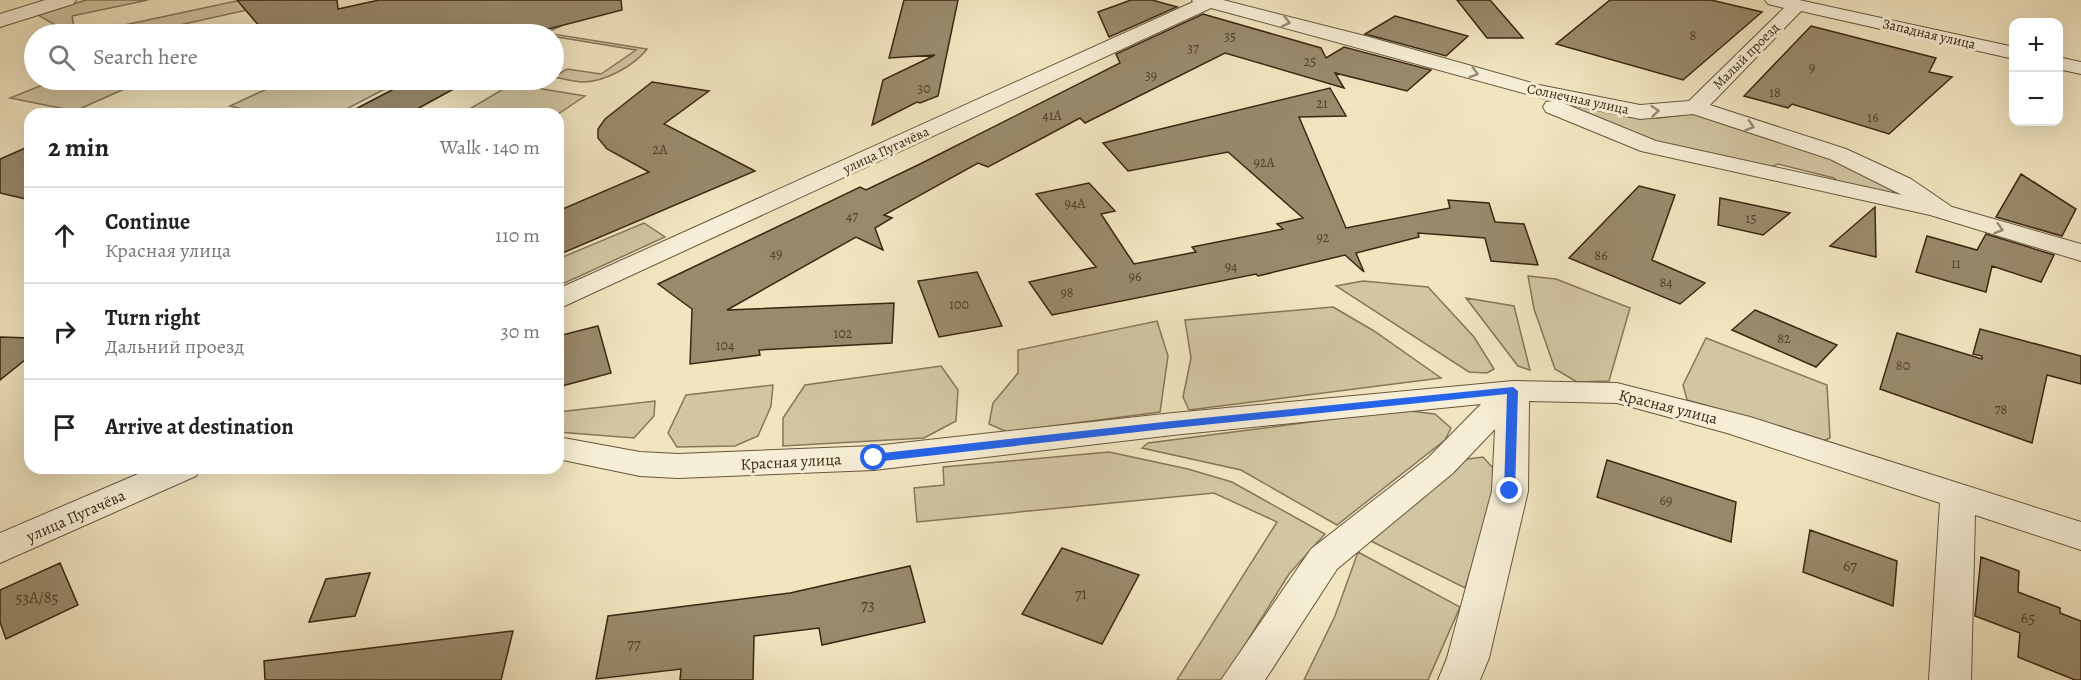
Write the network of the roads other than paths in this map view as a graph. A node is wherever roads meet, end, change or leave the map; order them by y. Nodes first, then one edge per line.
1 (66, 0) edge
2 (1774, 0) edge
3 (1208, 1) edge
4 (1797, 5) junction
5 (0, 21) edge
6 (2009, 52) edge
7 (2063, 64) edge
8 (2081, 68) edge
9 (1536, 91) junction
10 (1695, 107) junction
11 (1943, 212) junction
12 (2081, 253) edge
13 (564, 297) edge
14 (1513, 391) junction
15 (564, 448) edge
16 (170, 474) edge
17 (1958, 497) junction
18 (2081, 536) edge
19 (0, 549) edge
20 (1242, 680) edge
21 (1459, 680) edge
22 (1950, 680) edge

1 - 5 street
2 - 4 street, Западная улица
3 -> 9 street, Солнечная улица
3 - 13 street, улица Пугачёва
4 - 6 street, Западная улица
4 - 10 street, Малый проезд
7 - 8 street
9 -> 10 street, Солнечная улица
9 - 11 street
10 -> 11 street, Солнечная улица
11 -> 12 street, Солнечная улица
14 - 15 street, Красная улица
14 - 17 street, Красная улица
14 - 20 street
14 - 21 street
16 - 19 street, улица Пугачёва
17 - 18 street, Красная улица
17 - 22 street

